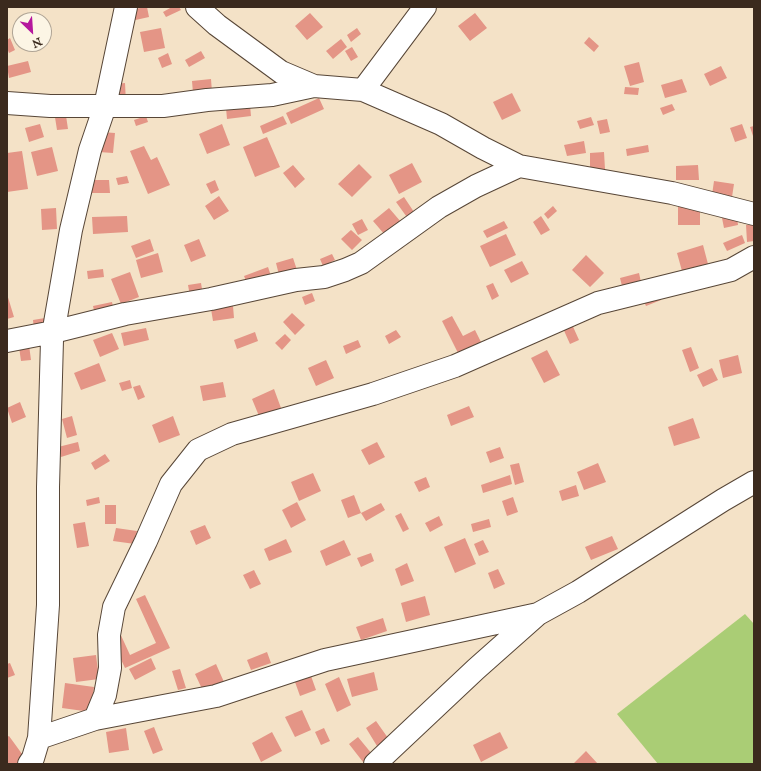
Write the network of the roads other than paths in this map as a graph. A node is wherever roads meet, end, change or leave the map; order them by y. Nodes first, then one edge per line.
1 (126, 7) edge
2 (198, 7) edge
3 (425, 7) edge
4 (314, 86) junction
5 (362, 90) junction
6 (7, 103) edge
7 (105, 106) junction
8 (519, 166) junction
9 (754, 214) edge
10 (754, 257) edge
11 (53, 332) junction
12 (7, 341) edge
13 (754, 482) edge
14 (538, 614) junction
15 (95, 718) junction
16 (40, 738) junction
17 (29, 764) edge
18 (375, 764) edge

1 - 7 street
2 - 4 street
3 - 5 street
4 - 5 street
4 - 7 street
5 - 8 street
6 - 7 street
7 - 11 street
8 - 9 street
8 - 11 street
10 - 15 street
11 - 12 street
11 - 16 street
13 - 14 street
14 - 15 street
14 - 18 street
15 - 16 street
16 - 17 street

